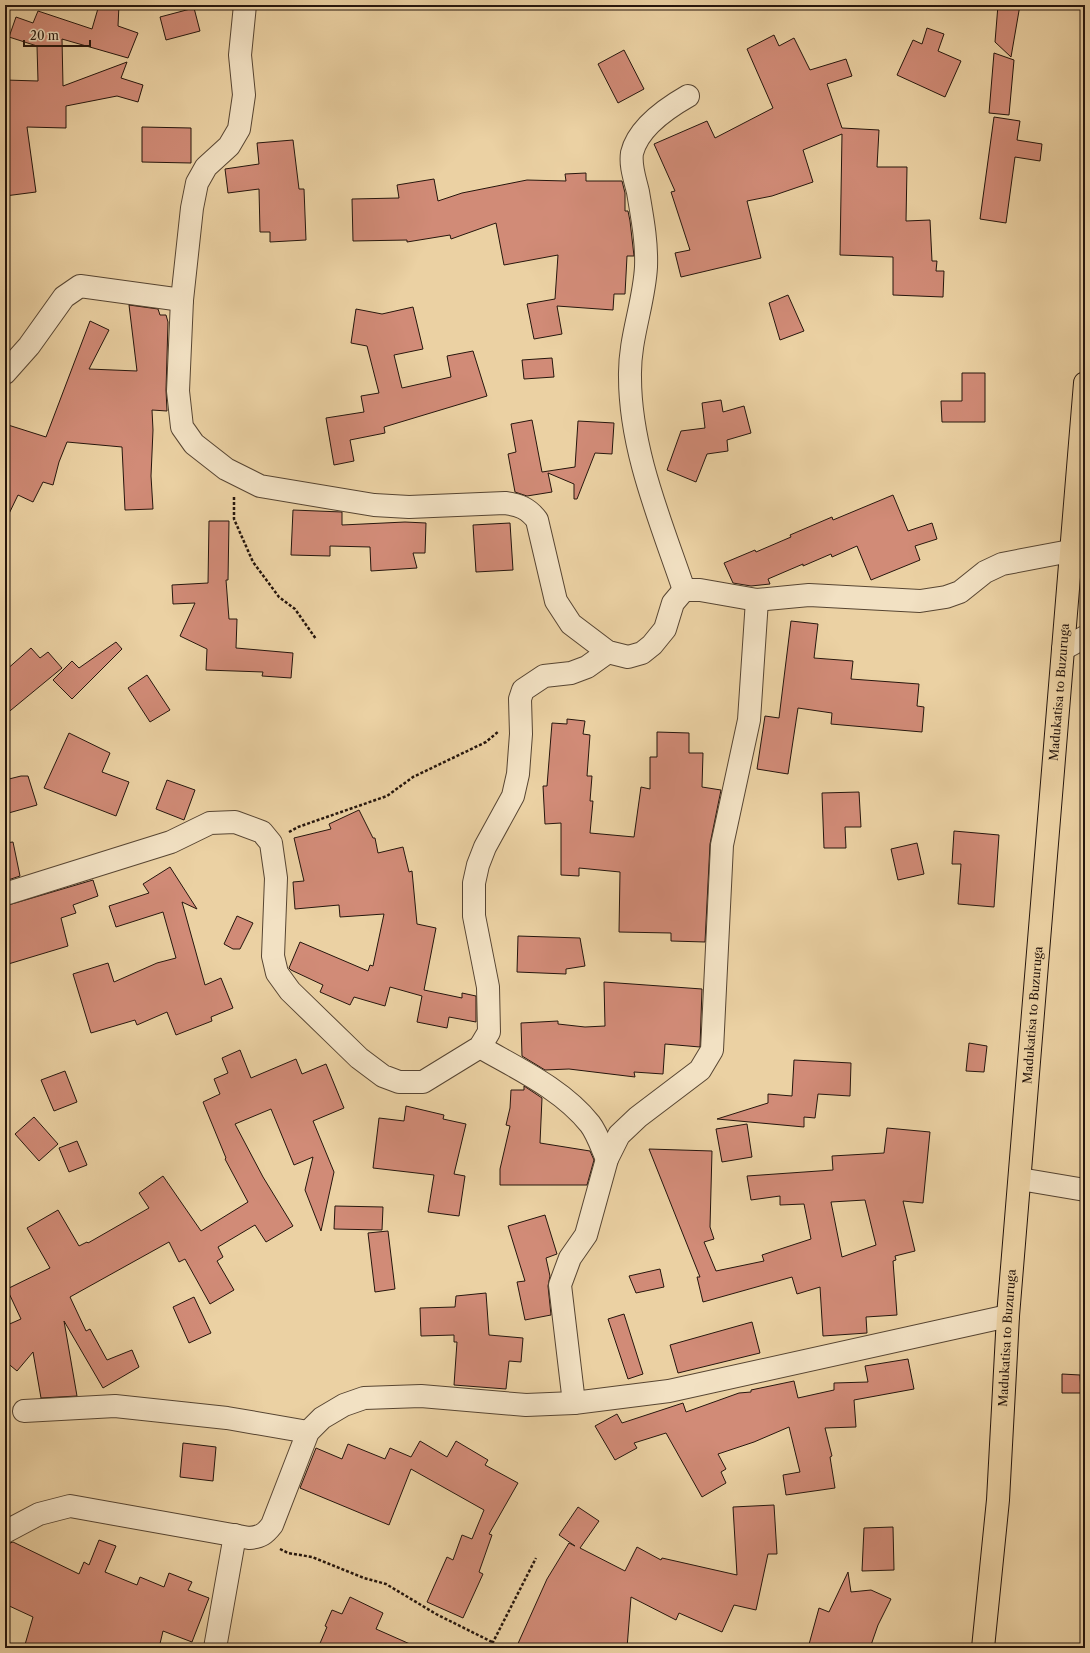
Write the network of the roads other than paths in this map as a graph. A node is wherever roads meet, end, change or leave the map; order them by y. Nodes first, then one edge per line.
1 (245, 5) edge
2 (688, 96) dead end
3 (182, 300) junction
4 (5, 373) edge
5 (1085, 383) edge
6 (1070, 552) junction
7 (684, 590) junction
8 (757, 600) junction
9 (1085, 637) edge
10 (1063, 649) junction
11 (608, 652) junction
12 (5, 894) edge
13 (480, 1048) junction
14 (607, 1159) junction
15 (1020, 1180) junction
16 (1085, 1190) edge
17 (1008, 1316) junction
18 (574, 1403) junction
19 (24, 1411) dead end
20 (308, 1432) junction
21 (5, 1532) edge
22 (235, 1536) junction
23 (214, 1648) edge
24 (983, 1648) edge

1 - 3 street
2 - 7 street
3 - 4 street
3 - 11 street
5 - 6 main road, Madukatisa to Buzuruga
6 - 8 street
6 - 10 main road, Madukatisa to Buzuruga
7 - 8 street
7 - 11 street
8 - 14 street
9 - 10 street
10 - 15 main road, Madukatisa to Buzuruga
11 - 13 street
12 - 13 street
13 - 14 street
14 - 18 street
15 - 16 street
15 - 17 main road, Madukatisa to Buzuruga
17 - 18 street
17 - 24 main road, Madukatisa to Buzuruga
18 - 20 street
19 - 20 street
20 - 22 street
21 - 22 street
22 - 23 street

